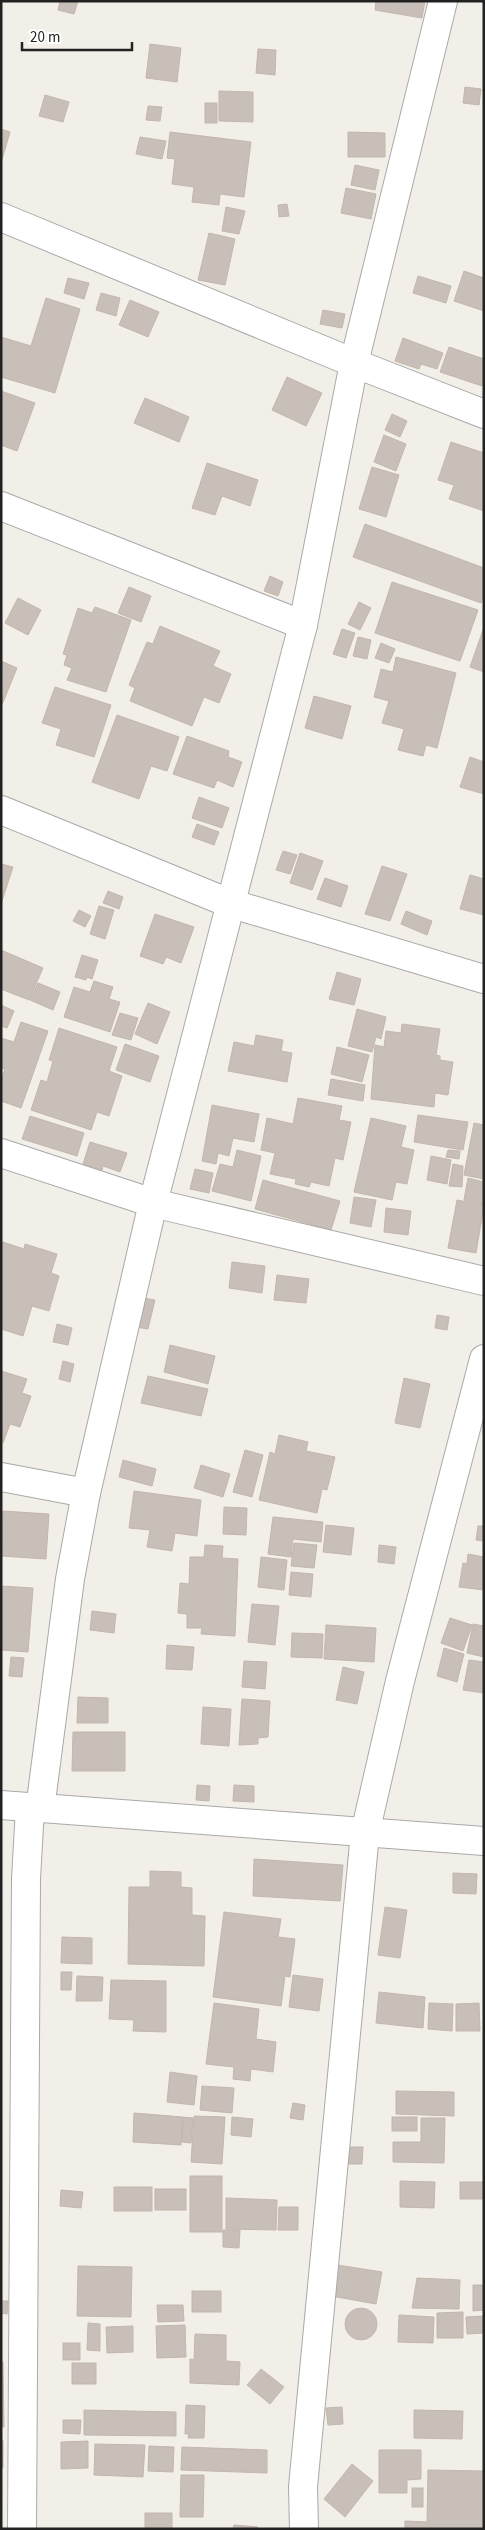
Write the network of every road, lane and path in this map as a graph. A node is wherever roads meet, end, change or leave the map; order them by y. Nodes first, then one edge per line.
1 (444, 1) edge
2 (1, 217) edge
3 (354, 363) junction
4 (484, 414) edge
5 (1, 506) edge
6 (303, 625) junction
7 (1, 810) edge
8 (230, 903) junction
9 (484, 979) edge
10 (1, 1153) edge
11 (153, 1203) junction
12 (484, 1281) edge
13 (484, 1359) edge
14 (1, 1476) edge
15 (86, 1493) junction
16 (1, 1805) edge
17 (35, 1809) junction
18 (365, 1833) junction
19 (484, 1842) edge
20 (22, 2529) edge
21 (304, 2529) edge

1 - 3 street
2 - 3 street
3 - 4 street
3 - 6 street
5 - 6 street
6 - 8 street
7 - 8 street
8 - 9 street
8 - 11 street
10 - 11 street
11 - 12 street
11 - 15 street
13 - 18 street
14 - 15 street
15 - 17 street
16 - 17 street
17 - 18 street
17 - 20 street
18 - 19 street
18 - 21 street

